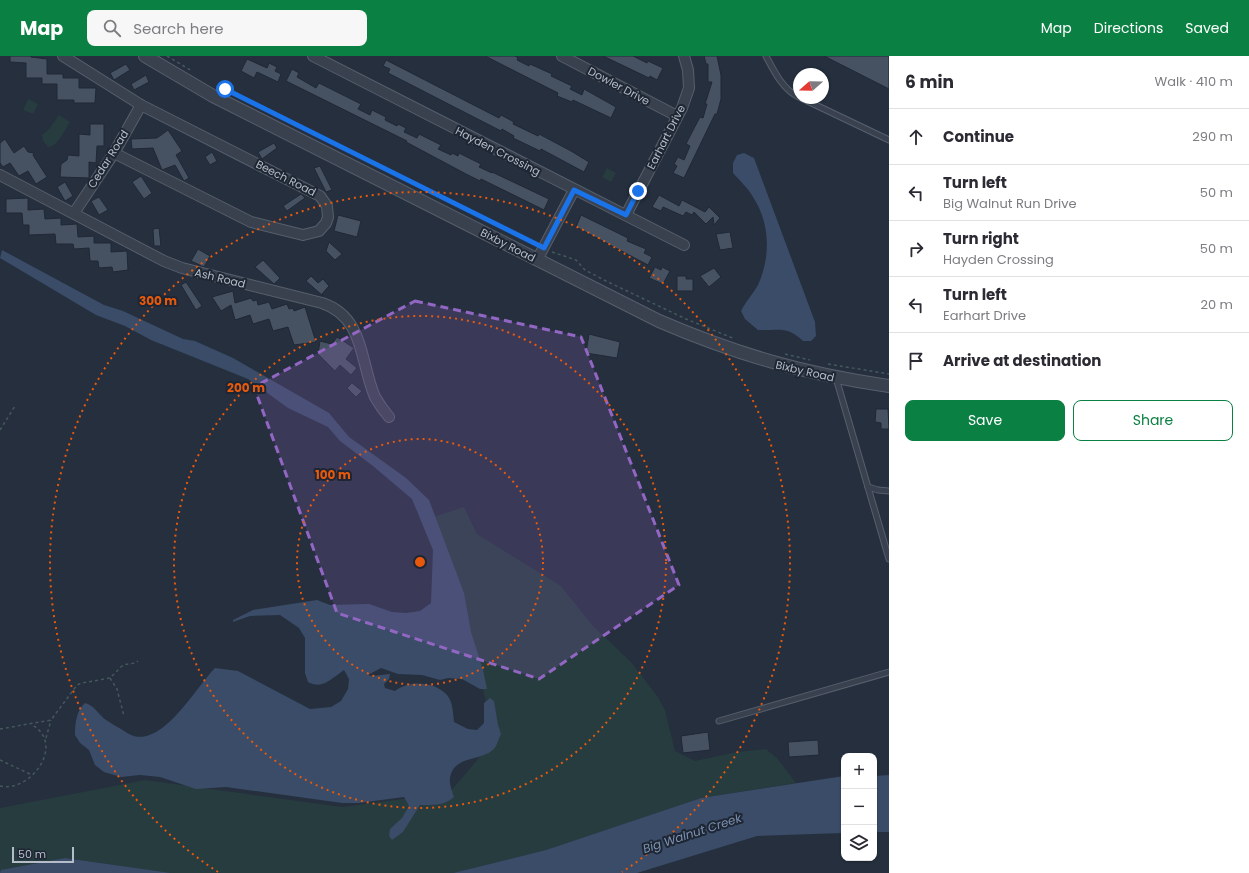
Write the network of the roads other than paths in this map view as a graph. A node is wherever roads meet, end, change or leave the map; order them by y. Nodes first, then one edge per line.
1 (63, 56) edge
2 (145, 56) edge
3 (562, 56) edge
4 (684, 56) edge
5 (766, 56) edge
6 (316, 57) edge
7 (793, 94) edge
8 (141, 104) junction
9 (813, 104) edge
10 (677, 116) junction
11 (889, 140) edge
12 (114, 153) junction
13 (0, 175) edge
14 (574, 190) junction
15 (74, 213) junction
16 (626, 215) junction
17 (684, 245) dead end
18 (537, 260) junction
19 (836, 378) junction
20 (889, 386) edge
21 (389, 417) dead end
22 (868, 487) junction
23 (889, 491) edge
24 (889, 559) edge
25 (889, 672) edge
26 (719, 722) dead end

1 - 8 street, Beech Road
2 - 18 street, Bixby Road
3 - 10 street, Dowler Drive
4 - 10 street, Earhart Drive
5 - 7 lane
6 - 14 street, Hayden Crossing
8 - 12 street, Cedar Road
8 - 12 street, Beech Road
9 - 11 lane
10 - 16 street, Earhart Drive
12 - 15 street, Cedar Road
13 - 15 street, Ash Road
14 - 16 street, Hayden Crossing
14 - 18 street
15 - 21 street, Ash Road
16 - 17 street, Hayden Crossing
18 - 19 street, Bixby Road
19 - 20 street, Bixby Road
19 - 22 lane
22 - 23 lane
22 - 24 lane
25 - 26 lane

